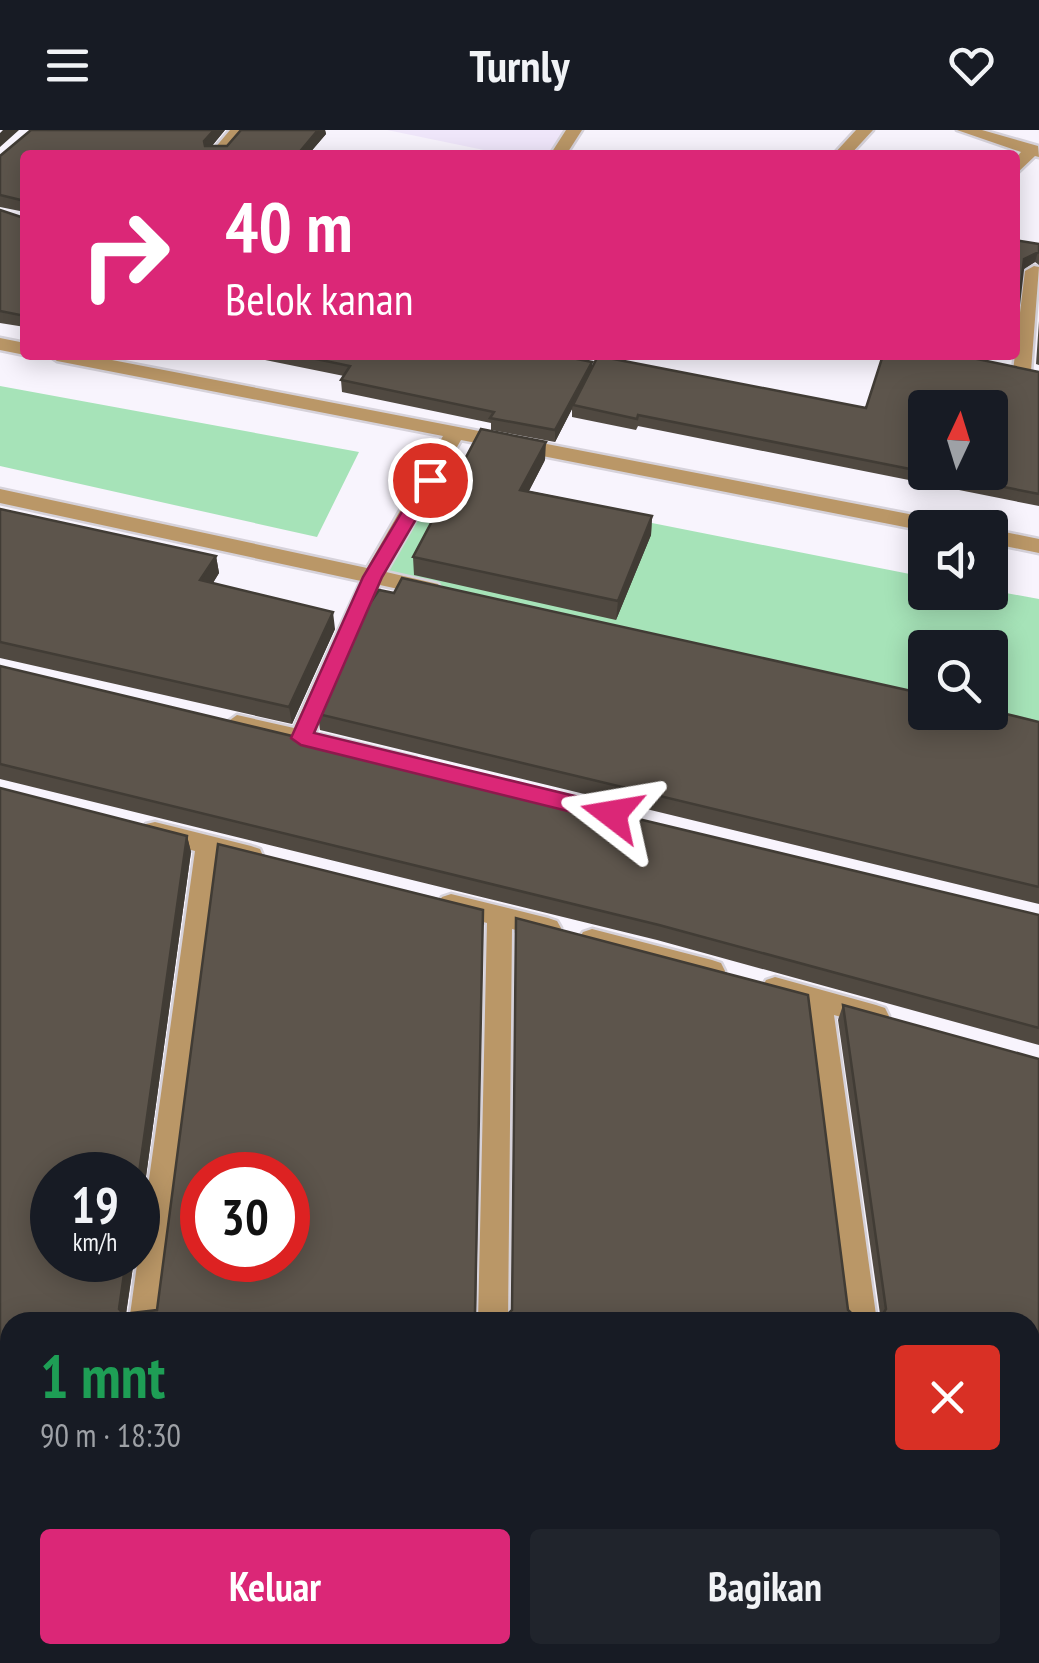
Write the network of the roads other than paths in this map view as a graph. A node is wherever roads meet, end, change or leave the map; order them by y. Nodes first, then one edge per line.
1 (239, 130) edge
2 (865, 130) edge
3 (965, 130) edge
4 (221, 150) edge
5 (846, 150) edge
6 (1036, 150) edge
7 (1034, 271) edge
8 (84, 360) edge
9 (1021, 371) edge
10 (456, 432) junction
11 (0, 496) edge
12 (908, 521) edge
13 (1008, 540) edge
14 (1039, 546) edge
15 (373, 577) junction
16 (449, 594) edge
17 (207, 716) edge
18 (301, 738) junction
19 (437, 771) edge
20 (132, 825) edge
21 (208, 845) junction
22 (266, 860) edge
23 (422, 897) edge
24 (500, 916) junction
25 (820, 1001) junction
26 (892, 1021) edge
27 (145, 1312) edge
28 (493, 1312) edge
29 (861, 1312) edge

1 - 4 street
2 - 5 street
3 - 6 street
7 - 9 street
8 - 10 street
10 - 12 street
10 - 15 street
11 - 15 street
13 - 14 street
15 - 16 street
15 - 18 street
17 - 18 street
18 - 19 street
20 - 21 street
21 - 22 street
21 - 27 street
23 - 24 street
24 - 25 street
24 - 28 street
25 - 26 street
25 - 29 street

